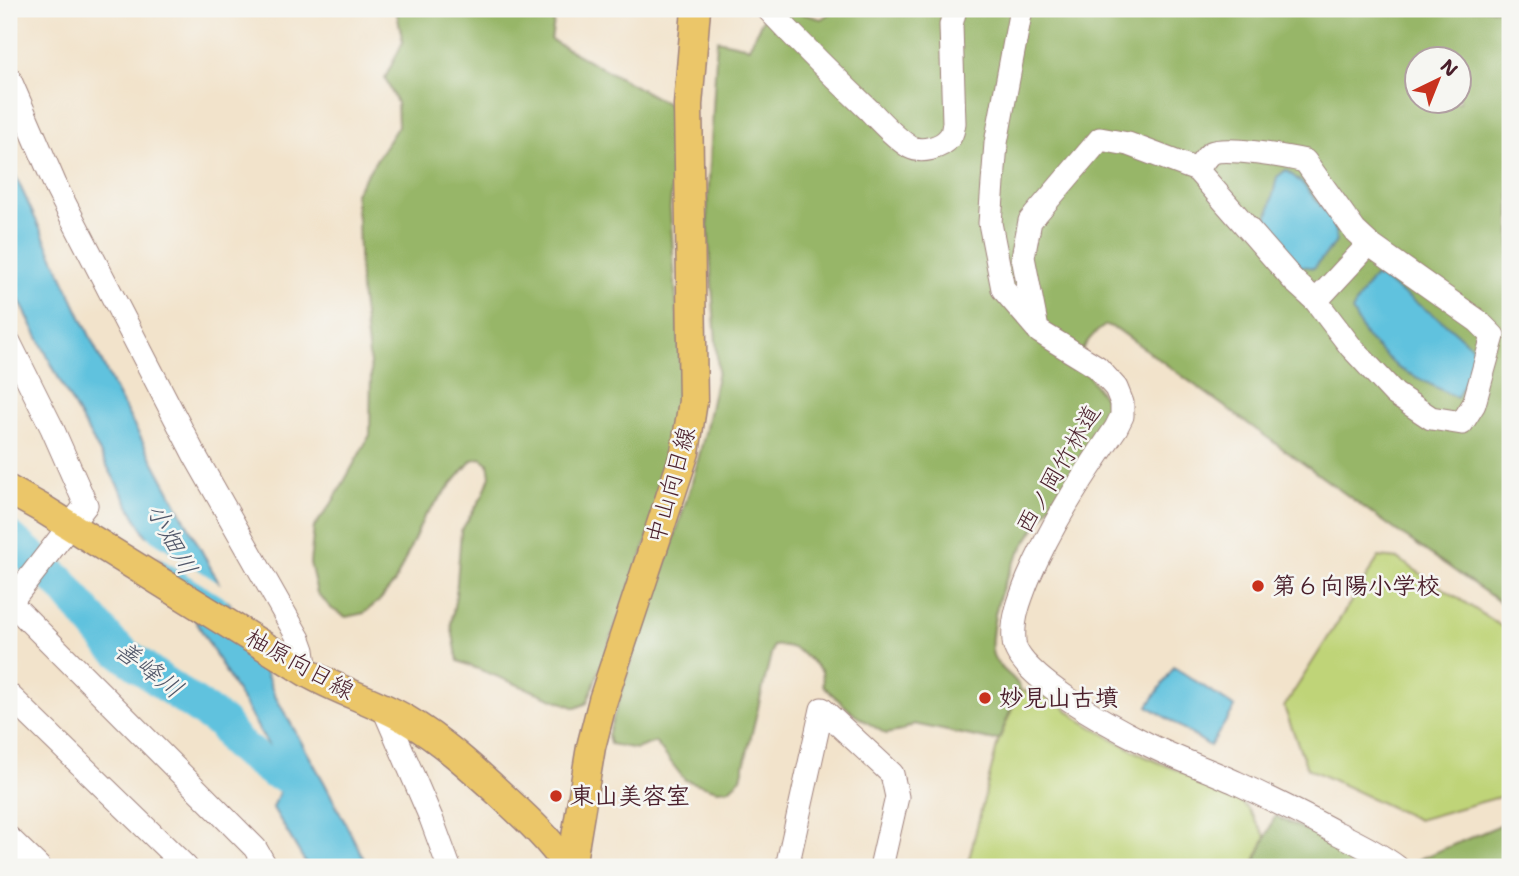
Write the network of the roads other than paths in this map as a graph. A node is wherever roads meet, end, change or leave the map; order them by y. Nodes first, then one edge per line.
1 (696, 9) edge
2 (768, 9) edge
3 (955, 9) edge
4 (1021, 9) edge
5 (9, 78) edge
6 (1197, 170) junction
7 (1369, 244) junction
8 (1316, 302) junction
9 (1037, 327) junction
10 (9, 342) edge
11 (9, 490) edge
12 (69, 525) junction
13 (10, 603) edge
14 (306, 672) junction
15 (9, 695) edge
16 (383, 707) junction
17 (9, 838) edge
18 (39, 867) edge
19 (186, 867) edge
20 (266, 867) edge
21 (449, 867) edge
22 (569, 867) edge
23 (787, 867) edge
24 (881, 867) edge
25 (1397, 867) edge

1 - 22 main road, 中山向日線
2 - 3 street
4 - 9 street, 西ノ岡竹林道
5 - 14 street
6 - 7 street
6 - 8 street
6 - 9 street
7 - 8 street
7 - 8 street
9 - 25 street, 西ノ岡竹林道
10 - 12 street
11 - 12 main road, 柚原向日線
12 - 13 street
12 - 14 main road, 柚原向日線
13 - 20 street
14 - 16 main road, 柚原向日線
15 - 19 street
16 - 21 street
16 - 22 main road, 柚原向日線
17 - 18 street
23 - 24 street

